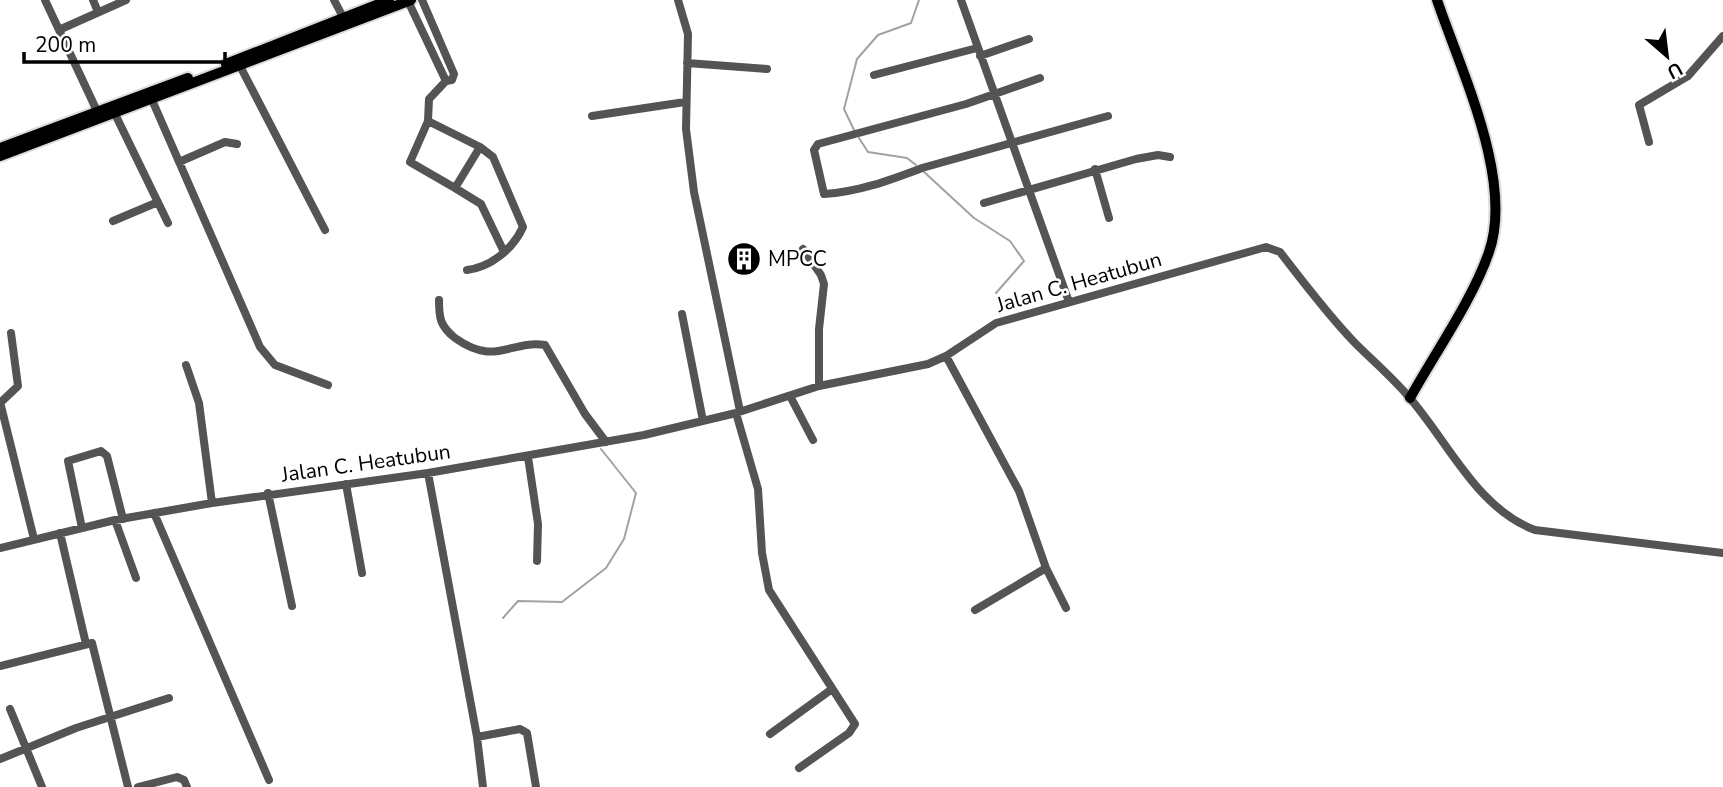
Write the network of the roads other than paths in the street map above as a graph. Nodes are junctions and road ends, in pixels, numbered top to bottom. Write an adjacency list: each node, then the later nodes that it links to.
1 (46, 0): 13 (street)
2 (93, 0): 11 (street)
3 (126, 0): 11 (street)
4 (334, 0): 12 (street)
5 (389, 0): 12 (main road)
6 (422, 0): 22 (street)
7 (678, 0): 17 (street)
8 (961, 0): 16 (street)
9 (1437, 0): 60 (main road)
10 (410, 1): 18 (main road); 22 (street)
11 (98, 12): 13 (street)
12 (343, 17): 26 (main road)
13 (61, 29): 26 (street)
14 (1723, 36): 31 (street)
15 (1029, 39): 16 (street)
16 (979, 52): 20 (street); 23 (street)
17 (687, 63): 19 (street); 25 (street)
18 (240, 66): 24 (main road); 47 (street)
19 (767, 69)
20 (874, 75)
21 (1040, 78): 23 (street)
22 (446, 81): 30 (street)
23 (994, 95): 32 (street); 32 (street)
24 (152, 100): 27 (main road); 38 (street)
25 (685, 102): 28 (street); 62 (street)
26 (97, 111): 35 (main road)
27 (116, 114): 36 (main road); 42 (street)
28 (592, 116)
29 (1108, 116): 32 (street)
30 (428, 121): 34 (street); 40 (street)
31 (1649, 142)
32 (1012, 143): 41 (street)
33 (237, 144): 38 (street)
34 (480, 147): 40 (street); 49 (street)
35 (0, 148)
36 (0, 156)
37 (1170, 157): 39 (street)
38 (179, 162): 57 (street)
39 (1096, 169): 41 (street); 44 (street)
40 (455, 188): 49 (street)
41 (1027, 189): 43 (street); 52 (street)
42 (158, 202): 45 (street); 46 (street)
43 (984, 203)
44 (1109, 218)
45 (113, 221)
46 (168, 223)
47 (325, 230)
48 (803, 249): 58 (street)
49 (504, 252): 50 (street)
50 (467, 270)
51 (439, 300): 65 (street)
52 (1069, 302): 55 (street, Jalan C. Heatubun); 60 (street, Jalan C. Heatubun)
53 (682, 314): 63 (street)
54 (10, 333): 61 (street)
55 (946, 356): 58 (street, Jalan C. Heatubun); 79 (street)
56 (186, 365): 70 (street)
57 (328, 384)
58 (819, 386): 59 (street, Jalan C. Heatubun)
59 (790, 396): 62 (street, Jalan C. Heatubun); 64 (street)
60 (1410, 397): 77 (street, Jalan C. Heatubun)
61 (0, 402): 75 (street)
62 (738, 412): 63 (street, Jalan C. Heatubun); 87 (street)
63 (703, 421): 65 (street, Jalan C. Heatubun)
64 (813, 440)
65 (606, 442): 66 (street, Jalan C. Heatubun)
66 (528, 457): 67 (street, Jalan C. Heatubun); 78 (street)
67 (428, 473): 68 (street, Jalan C. Heatubun); 92 (street)
68 (346, 484): 69 (street, Jalan C. Heatubun); 80 (street)
69 (268, 493): 70 (street, Jalan C. Heatubun); 82 (street)
70 (212, 503): 71 (street, Jalan C. Heatubun)
71 (154, 513): 72 (street, Jalan C. Heatubun); 96 (street)
72 (119, 520): 73 (street, Jalan C. Heatubun); 73 (street); 81 (street)
73 (82, 528): 74 (street, Jalan C. Heatubun)
74 (60, 533): 75 (street, Jalan C. Heatubun); 85 (street)
75 (34, 539): 76 (street, Jalan C. Heatubun)
76 (0, 548)
77 (1723, 553)
78 (537, 561)
79 (1046, 568): 83 (street); 84 (street)
80 (362, 573)
81 (136, 578)
82 (292, 606)
83 (1066, 608)
84 (975, 610)
85 (86, 644): 86 (street); 90 (street)
86 (0, 666)
87 (832, 689): 91 (street); 95 (street)
88 (169, 698): 90 (street)
89 (10, 709): 93 (street)
90 (109, 716): 93 (street); 98 (street)
91 (770, 734)
92 (477, 737): 101 (street); 102 (street)
93 (25, 748): 94 (street); 97 (street)
94 (0, 759)
95 (799, 768)
96 (269, 780)
97 (42, 787)
98 (128, 787)
99 (138, 787): 100 (street)
100 (187, 787)
101 (483, 787)
102 (536, 787)

